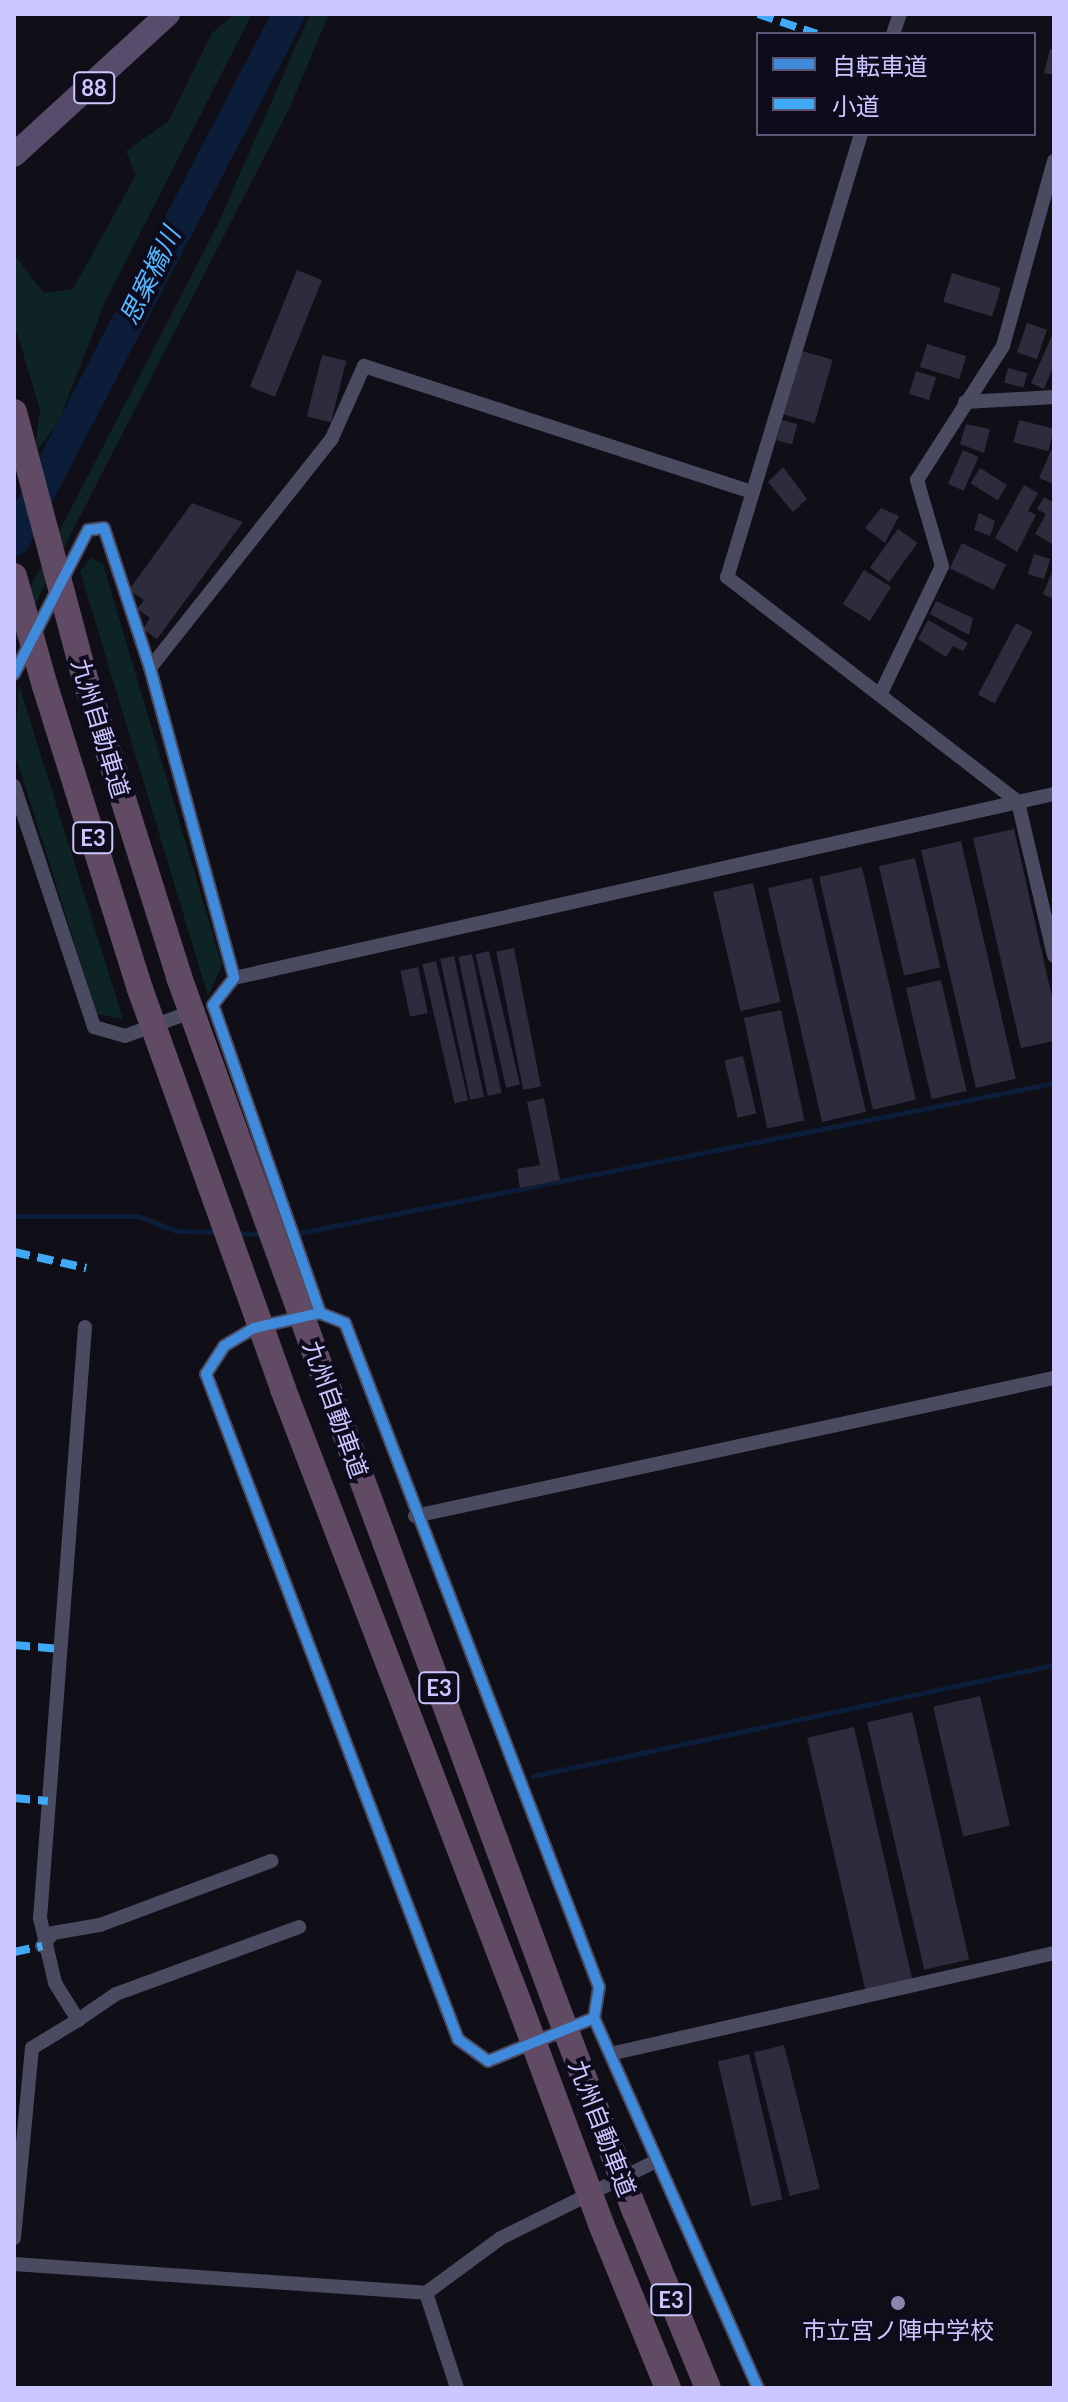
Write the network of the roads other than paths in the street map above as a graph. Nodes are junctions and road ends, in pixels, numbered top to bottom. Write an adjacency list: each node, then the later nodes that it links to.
1 (168, 14): 3 (main road, 88)
2 (860, 136): 8 (street)
3 (16, 146)
4 (1054, 161): 6 (street)
5 (1054, 397): 6 (street)
6 (965, 402): 12 (street)
7 (14, 412): 36 (highway, 九州自動車道 / E3, bridge)
8 (749, 491): 10 (street); 12 (street)
9 (14, 576): 35 (highway, 九州自動車道 / E3, bridge)
10 (150, 668): 11 (street); 17 (street)
11 (14, 674)
12 (880, 695): 15 (street)
13 (14, 786): 18 (street)
14 (1052, 792): 15 (street)
15 (1018, 802): 16 (street); 17 (street)
16 (1054, 956)
17 (234, 978): 18 (street)
18 (213, 1005): 19 (street)
19 (320, 1313): 22 (street); 27 (street)
20 (85, 1327): 25 (street)
21 (1054, 1378): 22 (street)
22 (415, 1516): 27 (street)
23 (271, 1861): 25 (street)
24 (299, 1927): 28 (street)
25 (42, 1946): 28 (street)
26 (1054, 1953): 29 (street)
27 (594, 2018): 29 (street)
28 (78, 2020): 31 (street)
29 (610, 2054): 30 (street)
30 (654, 2162): 33 (street); 37 (street)
31 (14, 2238)
32 (14, 2264): 33 (street)
33 (426, 2293): 34 (street)
34 (457, 2388)
35 (668, 2388)
36 (708, 2388)
37 (758, 2388)

